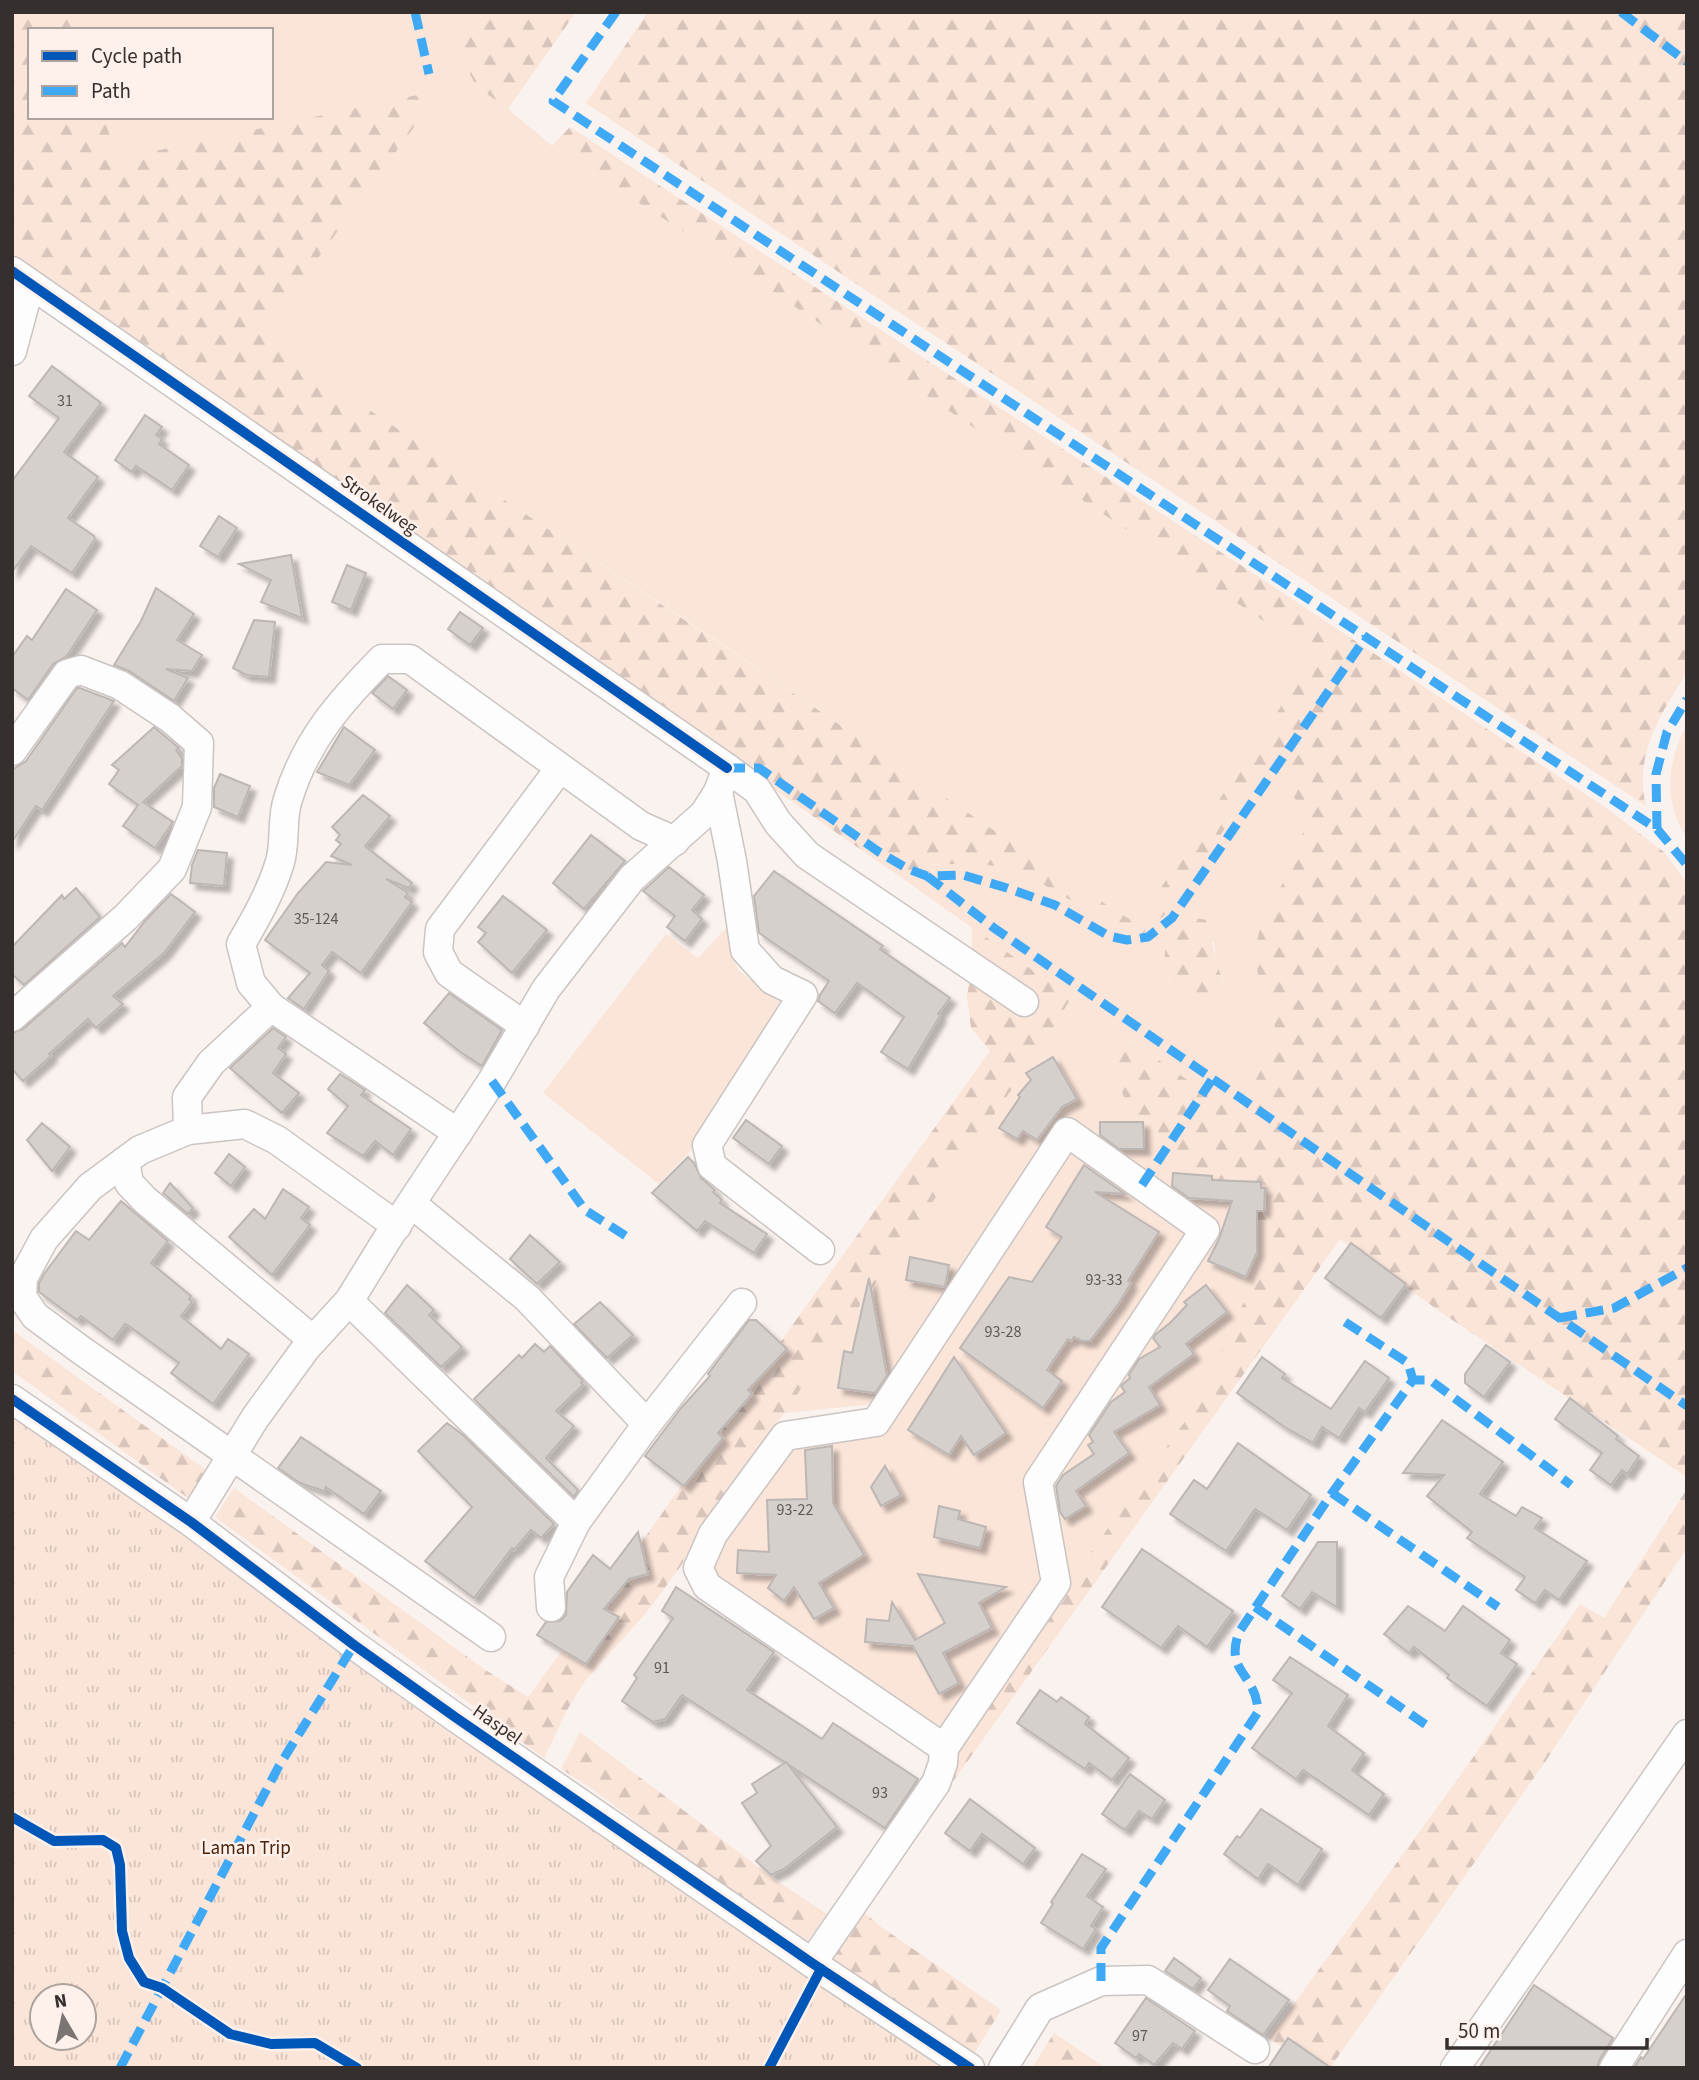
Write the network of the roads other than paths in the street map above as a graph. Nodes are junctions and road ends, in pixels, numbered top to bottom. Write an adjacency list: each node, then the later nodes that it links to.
1 (21, 277): 2 (street); 5 (street, Strokelweg)
2 (12, 351)
3 (12, 751): 9 (street)
4 (560, 768): 6 (street); 8 (street); 10 (street)
5 (723, 780): 6 (street); 7 (street, Strokelweg); 15 (street)
6 (675, 841): 10 (street)
7 (1024, 1002)
8 (271, 1007): 11 (street); 12 (street)
9 (12, 1017)
10 (525, 1026): 12 (street)
11 (188, 1130): 13 (street); 14 (street)
12 (458, 1133): 14 (street)
13 (125, 1161): 18 (street); 21 (street)
14 (404, 1215): 16 (street); 20 (street)
15 (820, 1250)
16 (349, 1301): 18 (street); 23 (street)
17 (742, 1303): 20 (street)
18 (313, 1340): 21 (street)
19 (12, 1399): 22 (street, Haspel)
20 (647, 1424): 23 (street)
21 (232, 1456): 22 (street); 25 (street)
22 (191, 1522): 29 (street, Haspel)
23 (576, 1522): 24 (street)
24 (551, 1607)
25 (491, 1636)
26 (1687, 1734): 33 (street)
27 (944, 1748): 27 (street); 29 (street)
28 (1687, 1955): 34 (street)
29 (812, 1963): 31 (street, Haspel)
30 (1255, 2049): 32 (street)
31 (970, 2068)
32 (1003, 2068)
33 (1455, 2068)
34 (1614, 2068)

